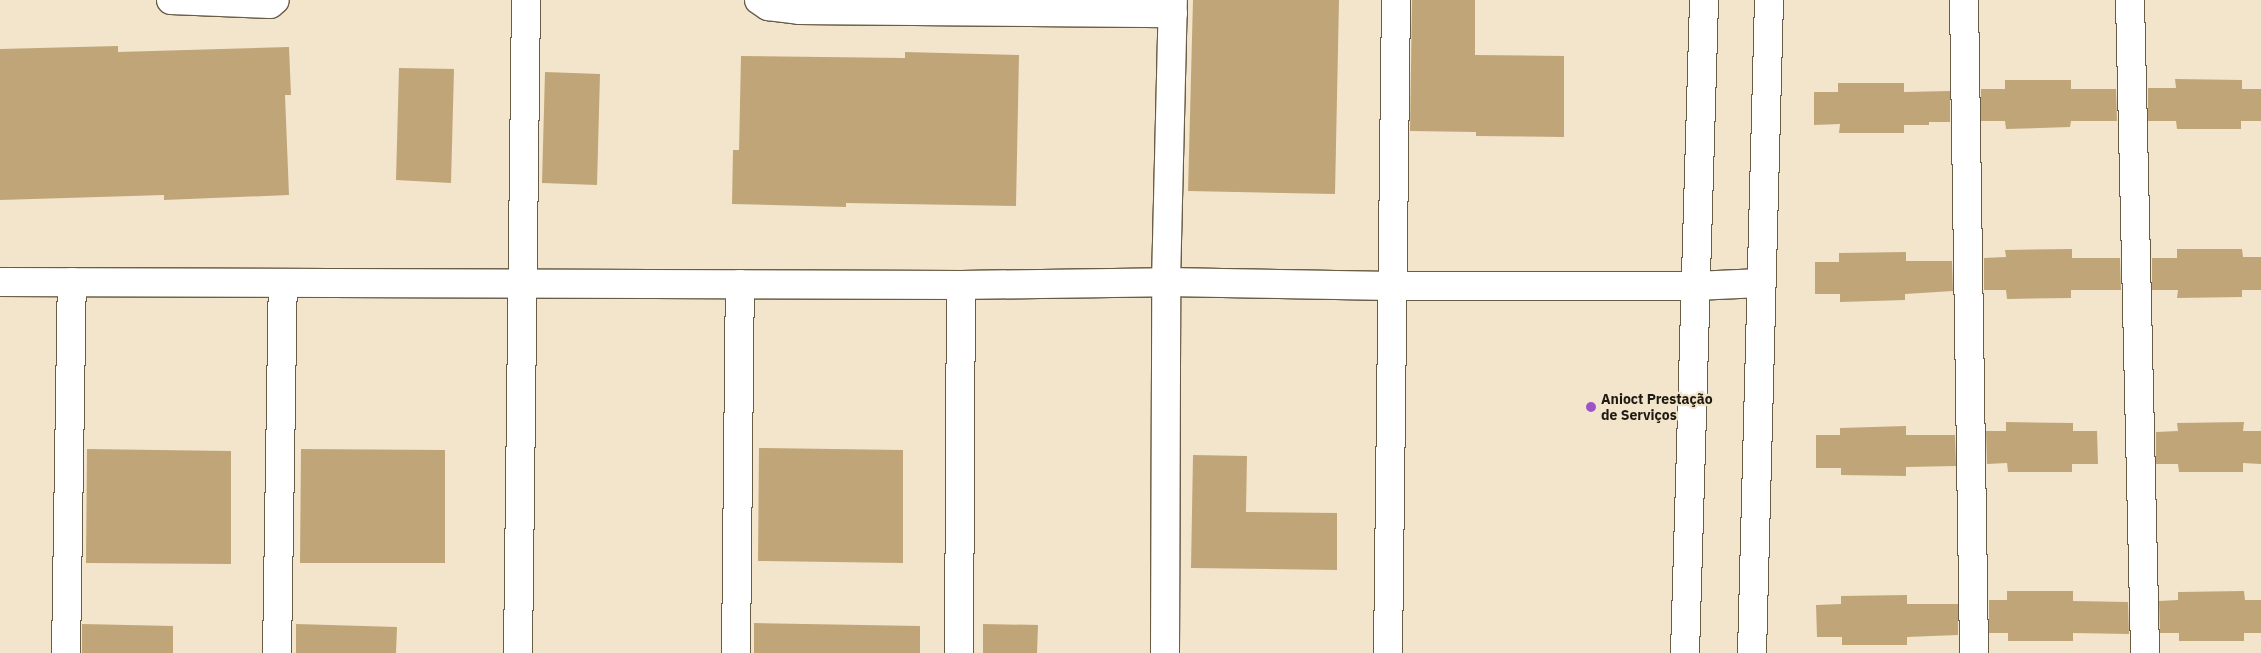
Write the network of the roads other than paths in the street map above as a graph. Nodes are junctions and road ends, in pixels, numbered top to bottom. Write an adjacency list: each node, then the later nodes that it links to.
1 (170, 0): 2 (street)
2 (275, 0)
3 (526, 0): 15 (street)
4 (759, 0): 10 (street)
5 (1396, 0): 20 (street)
6 (1704, 0): 21 (street)
7 (1769, 0): 16 (street)
8 (1964, 0): 31 (street)
9 (2130, 0): 32 (street)
10 (952, 6): 11 (street)
11 (1173, 7): 14 (street)
12 (0, 282): 13 (street)
13 (72, 282): 18 (street); 22 (street)
14 (1166, 282): 19 (street); 20 (street); 27 (street)
15 (523, 283): 17 (street); 18 (street); 24 (street)
16 (1762, 283): 21 (street); 30 (street)
17 (740, 284): 19 (street); 25 (street)
18 (283, 285): 23 (street)
19 (961, 285): 26 (street)
20 (1392, 286): 21 (street); 28 (street)
21 (1695, 286): 29 (street)
22 (66, 653)
23 (277, 653)
24 (518, 653)
25 (736, 653)
26 (959, 653)
27 (1165, 653)
28 (1388, 653)
29 (1685, 653)
30 (1752, 653)
31 (1974, 653)
32 (2145, 653)

